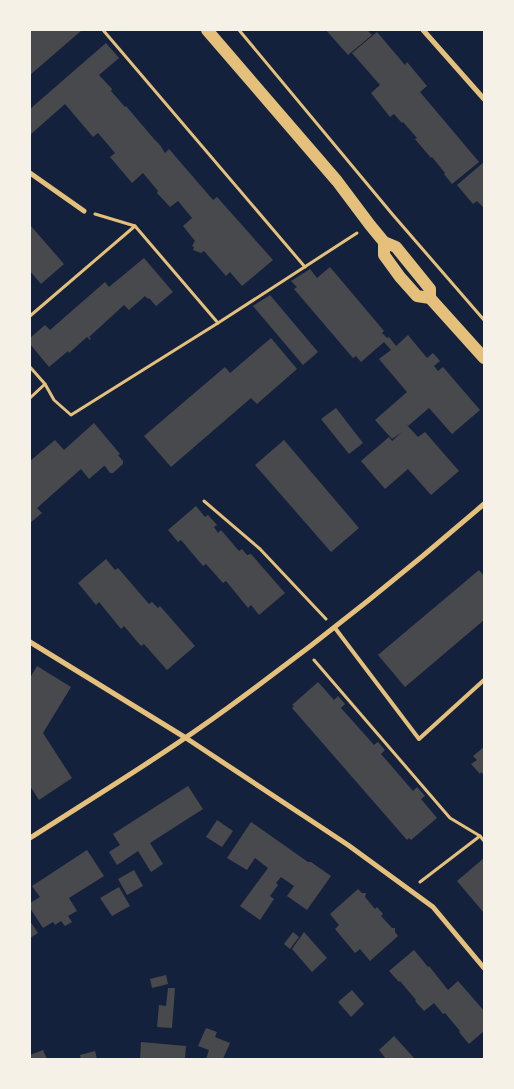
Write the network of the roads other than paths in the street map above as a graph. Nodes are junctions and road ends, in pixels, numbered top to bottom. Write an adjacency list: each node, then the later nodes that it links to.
1 (207, 30): 6 (main road)
2 (423, 30): 3 (street)
3 (484, 100)
4 (30, 173): 5 (street)
5 (84, 211)
6 (484, 358)
7 (484, 504): 8 (street)
8 (334, 628): 10 (lane); 11 (street)
9 (30, 642): 11 (street)
10 (484, 680)
11 (186, 738): 12 (street); 13 (street)
12 (30, 838)
13 (484, 968)

